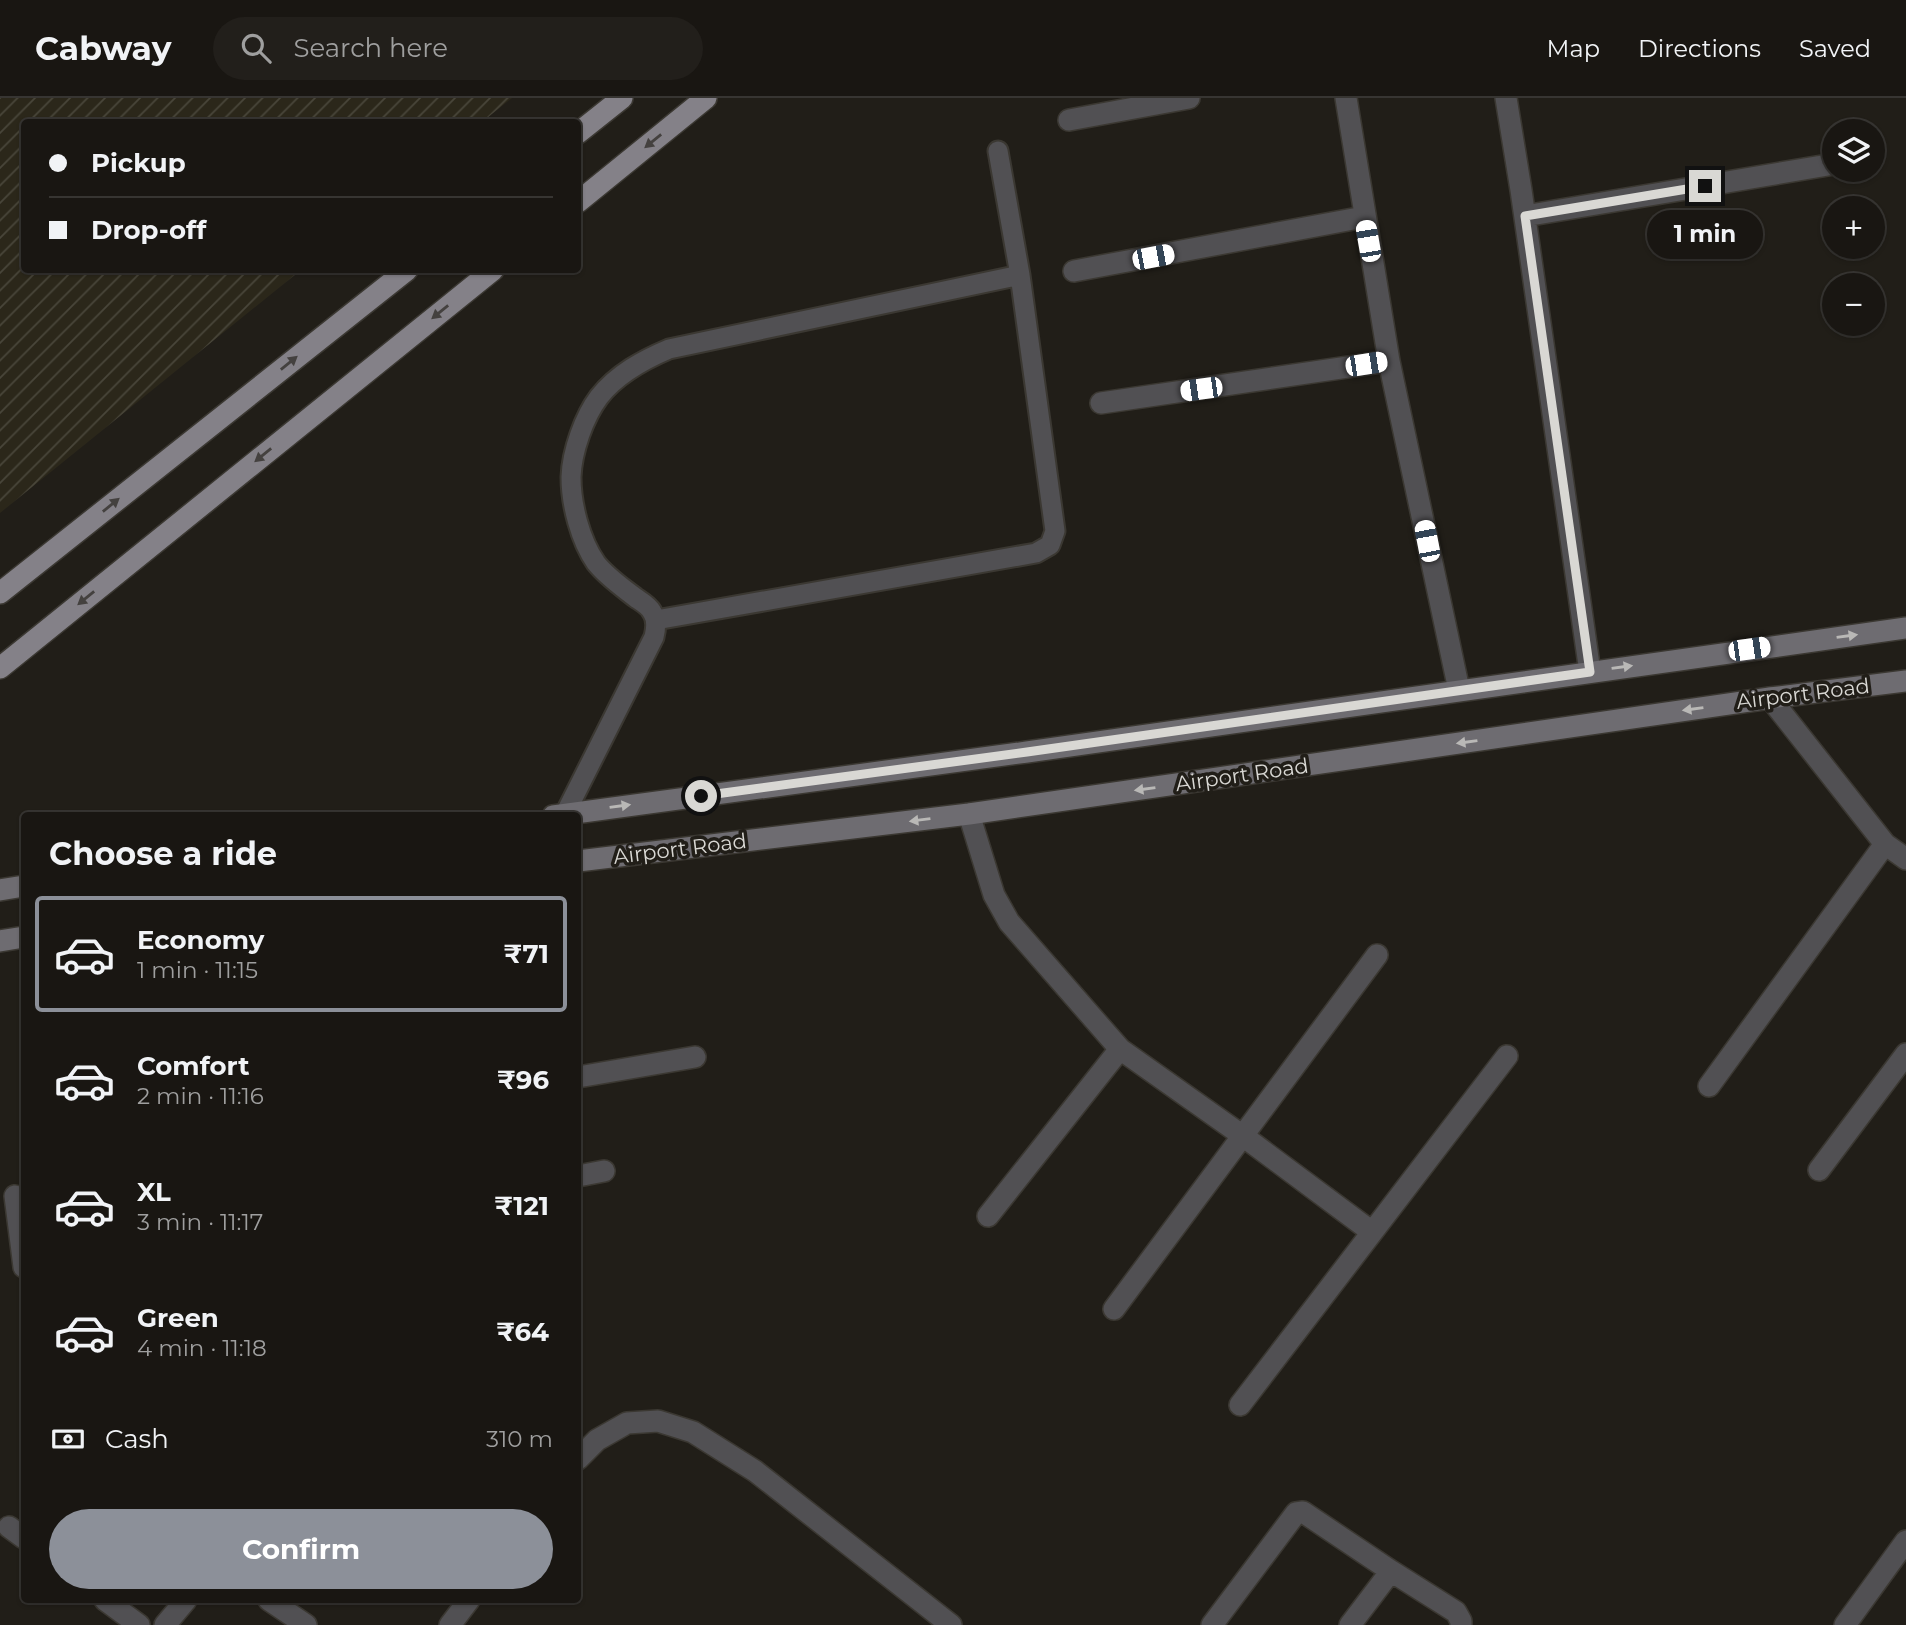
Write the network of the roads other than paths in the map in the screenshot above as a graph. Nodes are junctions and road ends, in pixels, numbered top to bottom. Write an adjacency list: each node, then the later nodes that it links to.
1 (622, 98): 7 (main road)
2 (706, 98): 10 (main road, one-way to 10)
3 (1189, 98): 6 (street)
4 (1346, 98): 12 (street)
5 (1506, 98): 11 (street)
6 (1069, 120)
7 (581, 131)
8 (998, 150): 16 (lane)
9 (1822, 166): 11 (street)
10 (581, 200)
11 (1525, 216): 23 (street)
12 (1364, 217): 13 (street); 17 (street)
13 (1074, 271)
14 (403, 273): 19 (main road, one-way to 14)
15 (490, 273): 22 (main road, one-way to 22)
16 (1020, 275): 20 (lane); 20 (lane)
17 (1389, 360): 18 (street); 25 (street)
18 (1101, 403)
19 (0, 593)
20 (656, 620): 27 (lane)
21 (1906, 628): 23 (main road, one-way to 21)
22 (0, 668)
23 (1590, 672): 25 (main road)
24 (1906, 681): 26 (main road, Airport Road)
25 (1459, 690): 28 (main road, one-way to 25)
26 (1770, 698): 29 (main road, Airport Road, one-way to 29); 30 (street)
27 (561, 812)
28 (581, 812)
29 (969, 814): 32 (main road, Airport Road, one-way to 32); 38 (street)
30 (1885, 844): 31 (street); 43 (street)
31 (1906, 859)
32 (581, 861)
33 (21, 886): 34 (main road)
34 (0, 890)
35 (21, 938): 36 (main road)
36 (0, 941)
37 (1377, 955): 44 (street)
38 (1120, 1049): 44 (street); 49 (street)
39 (1906, 1054): 45 (street)
40 (1507, 1056): 50 (street)
41 (695, 1057): 42 (street)
42 (581, 1076)
43 (1709, 1086)
44 (1243, 1136): 50 (street); 52 (street)
45 (1819, 1170)
46 (604, 1171): 47 (street)
47 (581, 1175)
48 (13, 1196): 51 (street)
49 (988, 1216)
50 (1372, 1232): 53 (street)
51 (21, 1248)
52 (1114, 1309)
53 (1240, 1405)
54 (581, 1456): 65 (street)
55 (1906, 1541): 69 (street)
56 (1391, 1571): 66 (street); 67 (street); 68 (street)
57 (109, 1603): 61 (street)
58 (183, 1603): 62 (street)
59 (273, 1603): 63 (street)
60 (467, 1603): 64 (street)
61 (139, 1625)
62 (165, 1625)
63 (306, 1625)
64 (450, 1625)
65 (951, 1625)
66 (1212, 1625)
67 (1350, 1625)
68 (1461, 1625)
69 (1845, 1625)

